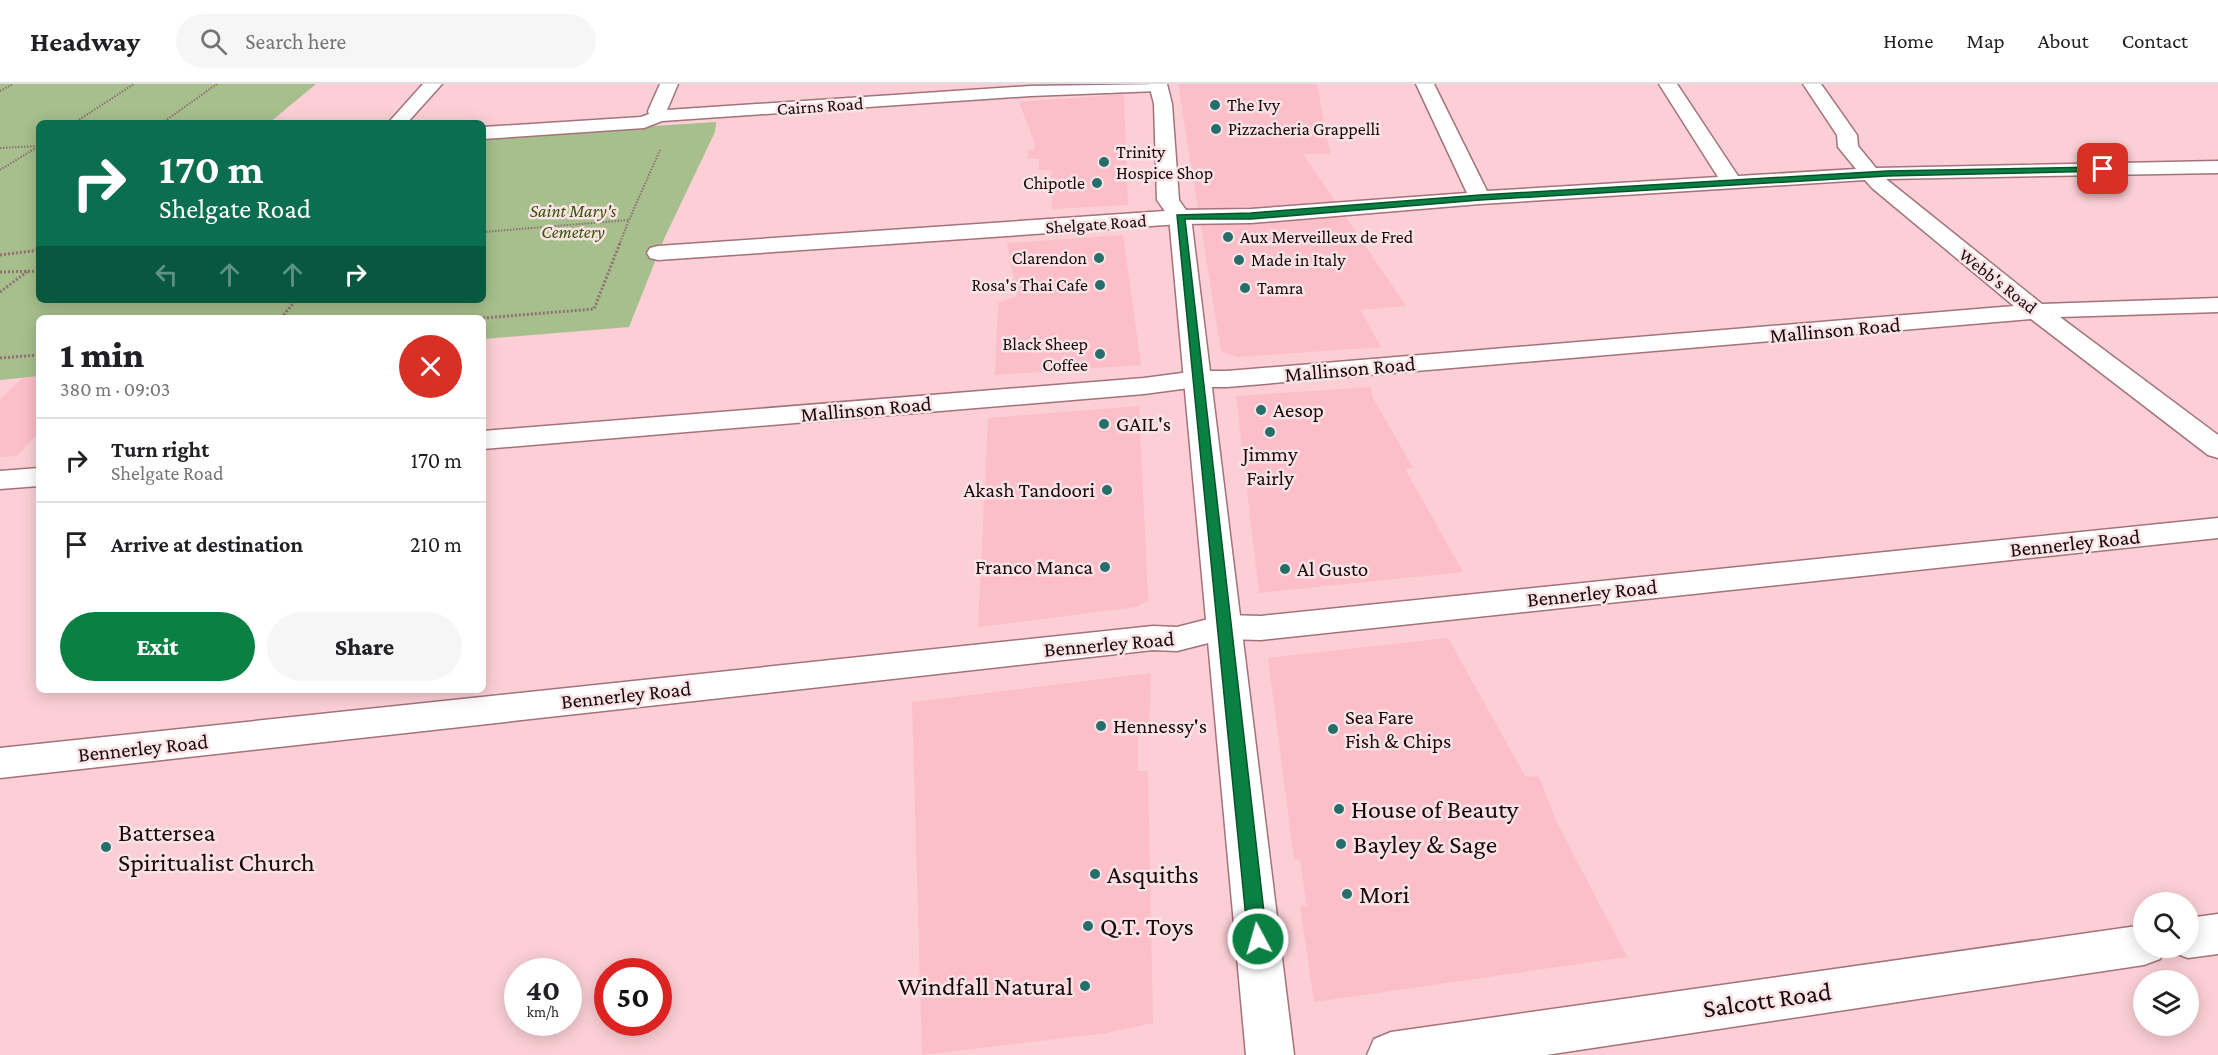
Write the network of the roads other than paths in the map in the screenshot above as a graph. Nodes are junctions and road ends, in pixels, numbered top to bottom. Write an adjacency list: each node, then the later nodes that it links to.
1 (433, 84): 9 (street)
2 (669, 84): 8 (street)
3 (1425, 84): 14 (street)
4 (1668, 84): 13 (street)
5 (1812, 84): 12 (street, Webb's Road)
6 (1158, 85): 7 (street, Cairns Road); 15 (street)
7 (1029, 87): 8 (street, Cairns Road)
8 (659, 116): 10 (street, Cairns Road)
9 (400, 120)
10 (486, 133)
11 (2218, 167): 12 (street, Shelgate Road)
12 (1870, 174): 13 (street, Shelgate Road); 18 (street, Webb's Road)
13 (1732, 183): 14 (street, Shelgate Road)
14 (1480, 198): 15 (street, Shelgate Road)
15 (1180, 217): 16 (street, Shelgate Road); 19 (street)
16 (658, 253)
17 (2218, 305): 18 (street, Mallinson Road)
18 (2037, 312): 19 (street, Mallinson Road); 21 (street, Webb's Road)
19 (1197, 379): 20 (street, Mallinson Road); 25 (street)
20 (486, 440)
21 (2218, 449)
22 (36, 477): 23 (street)
23 (0, 480)
24 (2218, 528): 25 (street, Bennerley Road)
25 (1224, 627): 26 (street, Bennerley Road); 30 (street)
26 (0, 763)
27 (2218, 934): 28 (street)
28 (2199, 937)
29 (2133, 947): 31 (street, Salcott Road)
30 (1270, 1055)
31 (1391, 1055)

